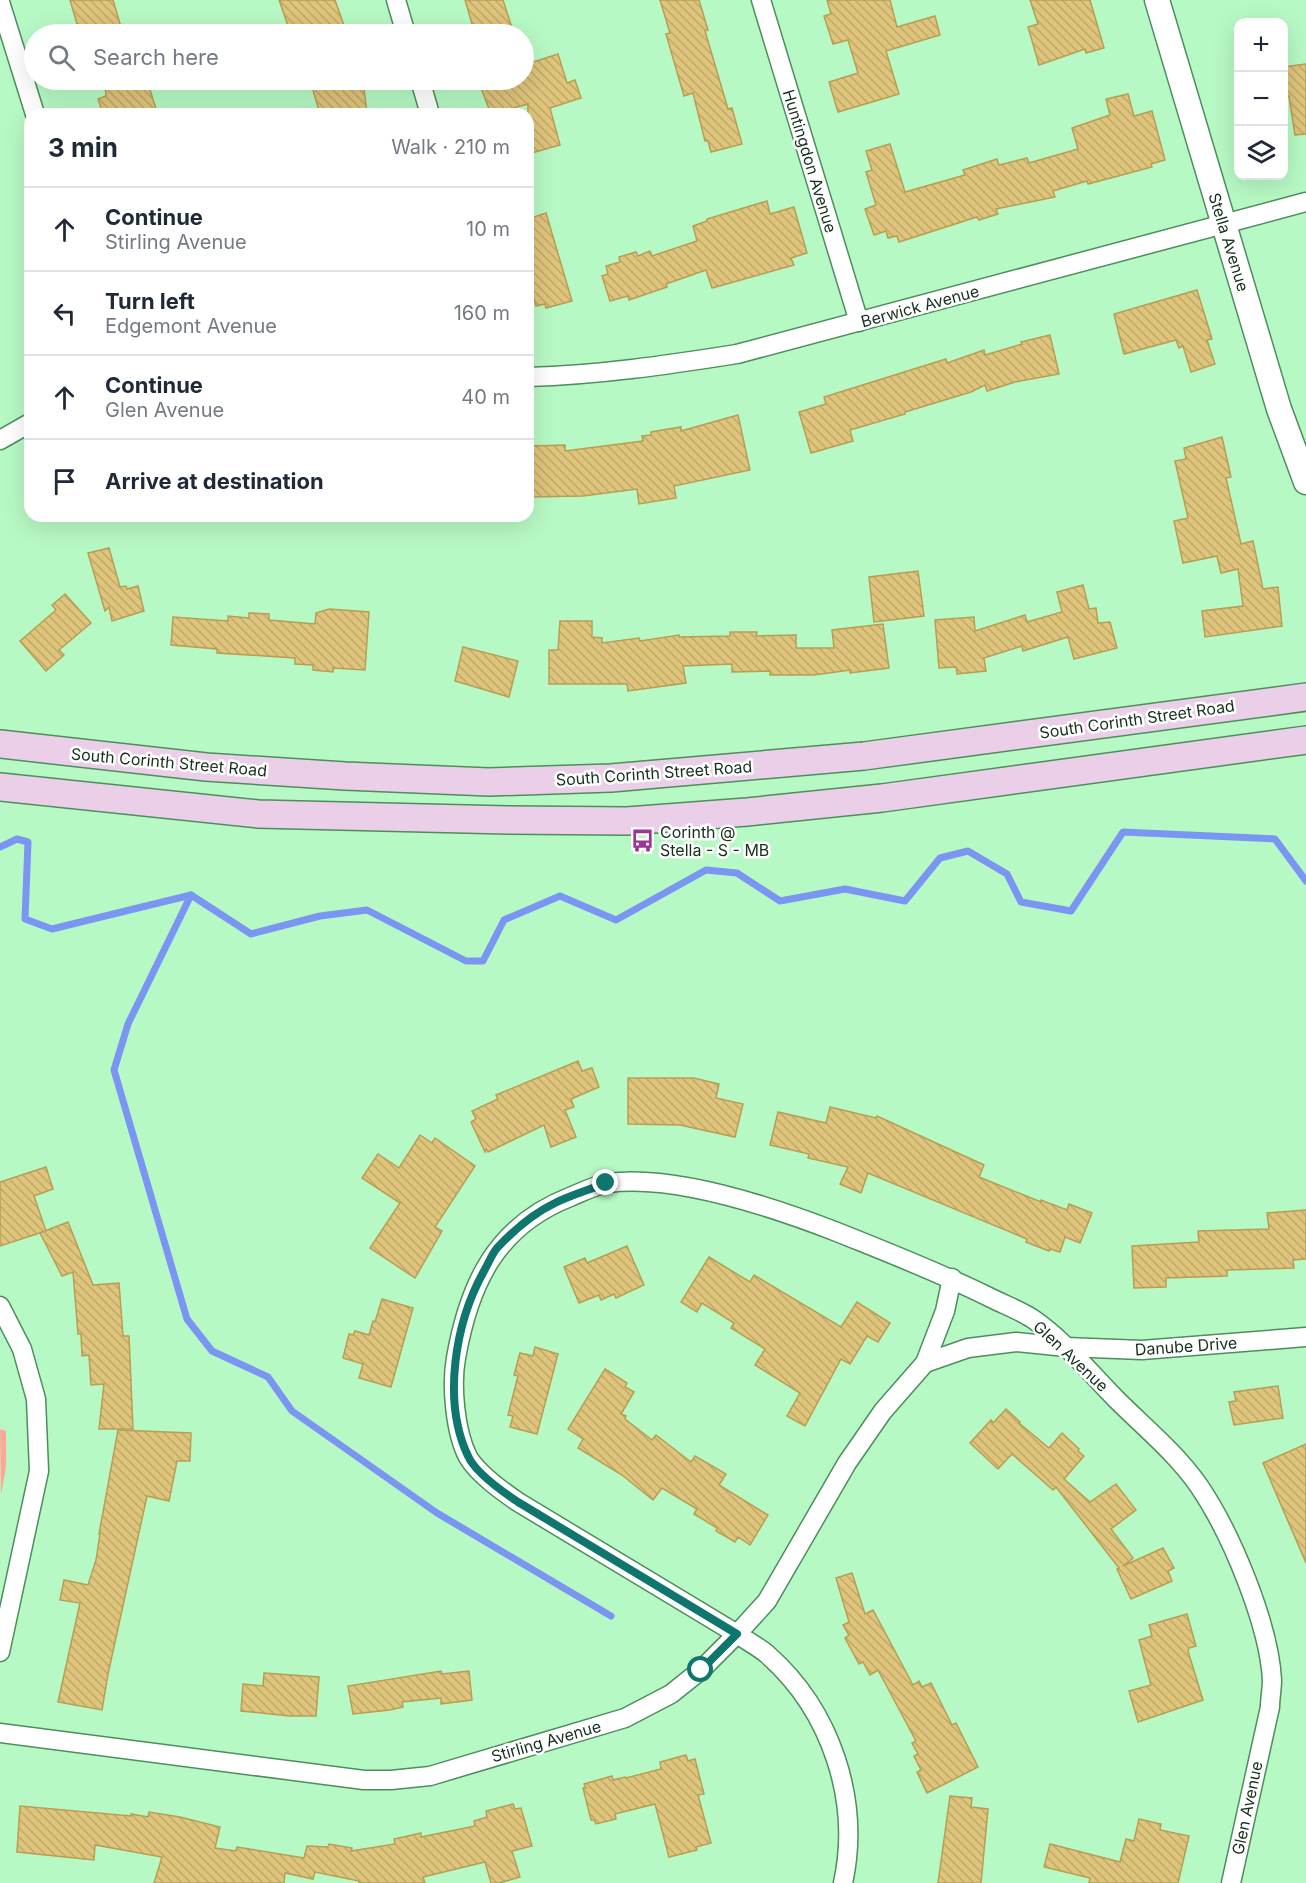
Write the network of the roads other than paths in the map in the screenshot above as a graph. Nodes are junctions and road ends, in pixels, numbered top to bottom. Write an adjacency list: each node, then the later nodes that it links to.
1 (396, 0): 5 (street)
2 (761, 0): 13 (street, Huntingdon Avenue)
3 (1157, 0): 12 (street, Stella Avenue)
4 (0, 2): 6 (street)
5 (403, 24)
6 (24, 79)
7 (28, 90): 9 (street)
8 (423, 90): 10 (street)
9 (33, 108)
10 (428, 108)
11 (1306, 202): 12 (street, Berwick Avenue)
12 (1224, 225): 13 (street, Berwick Avenue); 17 (street, Stella Avenue)
13 (859, 322): 14 (street, Berwick Avenue)
14 (534, 377)
15 (24, 426): 16 (street)
16 (0, 440)
17 (1306, 482)
18 (1306, 697): 20 (main road, South Corinth Street Road)
19 (1306, 740): 21 (main road)
20 (0, 744)
21 (0, 787)
22 (952, 1278): 25 (street, Glen Avenue); 26 (street, Stirling Avenue); 27 (street, Glen Avenue)
23 (0, 1306): 28 (street)
24 (1306, 1337): 25 (street, Danube Drive)
25 (1066, 1347): 26 (street, Stirling Avenue); 31 (street, Glen Avenue)
26 (925, 1363): 27 (street, Stirling Avenue)
27 (737, 1634): 29 (street, Stirling Avenue); 30 (street, Glen Avenue)
28 (0, 1652)
29 (0, 1733)
30 (843, 1883)
31 (1231, 1883)

